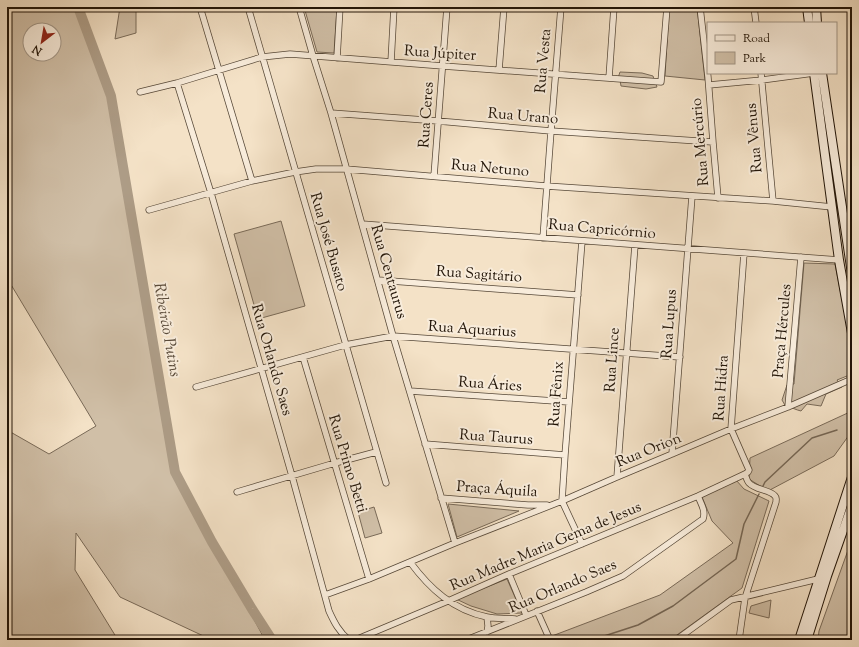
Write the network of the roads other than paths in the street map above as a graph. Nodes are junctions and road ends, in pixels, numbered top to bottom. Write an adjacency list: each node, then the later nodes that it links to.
1 (200, 7): 23 (street)
2 (248, 7): 19 (street, Rua José Busato)
3 (300, 7): 18 (street, Rua Centaurus)
4 (340, 7): 20 (street)
5 (394, 7): 21 (street)
6 (447, 7): 22 (street, Rua Ceres)
7 (504, 7): 24 (street)
8 (561, 7): 25 (street, Rua Vesta)
9 (614, 7): 30 (street)
10 (667, 7): 30 (street, Rua Júpiter)
11 (700, 7): 33 (street, Rua Mercúrio)
12 (754, 7): 15 (street)
13 (808, 7): 16 (main road)
14 (816, 7): 17 (main road)
15 (756, 22)
16 (809, 22)
17 (817, 22)
18 (313, 56): 19 (street, Rua Júpiter); 20 (street, Rua Júpiter); 35 (street, Rua Centaurus)
19 (262, 57): 23 (street, Rua Júpiter); 40 (street, Rua José Busato)
20 (337, 58): 21 (street, Rua Júpiter)
21 (391, 62): 22 (street, Rua Júpiter)
22 (442, 66): 24 (street, Rua Júpiter); 36 (street, Rua Ceres)
23 (219, 70): 32 (street, Rua Júpiter); 42 (street)
24 (499, 70): 25 (street, Rua Júpiter)
25 (555, 74): 30 (street, Rua Júpiter); 37 (street, Rua Vesta)
26 (761, 74): 31 (street, Rua Vênus)
27 (807, 74): 31 (street)
28 (814, 74): 48 (main road)
29 (822, 74): 58 (main road)
30 (609, 78)
31 (762, 80): 33 (street); 47 (street, Rua Vênus)
32 (177, 83): 34 (street, Rua Júpiter); 44 (street, Rua Orlando Saes)
33 (708, 84): 38 (street, Rua Mercúrio)
34 (140, 92)
35 (331, 113): 36 (street, Rua Urano); 39 (street, Rua Centaurus)
36 (438, 121): 37 (street, Rua Urano); 41 (street, Rua Ceres)
37 (550, 131): 38 (street, Rua Urano); 43 (street, Rua Vesta)
38 (713, 142): 46 (street, Rua Mercúrio)
39 (346, 169): 40 (street, Rua Netuno); 41 (street, Rua Netuno); 50 (street, Rua Centaurus)
40 (295, 172): 42 (street, Rua Netuno); 63 (street, Rua José Busato)
41 (434, 176): 43 (street, Rua Netuno)
42 (252, 181): 44 (street, Rua Netuno)
43 (546, 186): 45 (street, Rua Netuno); 51 (street, Rua Vesta)
44 (211, 193): 49 (street, Rua Netuno); 68 (street, Rua Orlando Saes)
45 (692, 196): 46 (street, Rua Netuno); 54 (street, Rua Lupus)
46 (718, 198): 47 (street, Rua Netuno)
47 (773, 201): 48 (street, Rua Netuno)
48 (832, 207): 57 (main road)
49 (150, 210)
50 (362, 224): 51 (street, Rua Capricórnio); 59 (street, Rua Centaurus)
51 (543, 238): 52 (street, Rua Capricórnio)
52 (582, 241): 53 (street, Rua Capricórnio); 60 (street, Rua Fênix)
53 (635, 245): 54 (street, Rua Capricórnio); 65 (street, Rua Lince)
54 (688, 249): 55 (street, Rua Capricórnio); 67 (street, Rua Lupus)
55 (744, 253): 56 (street, Rua Capricórnio); 74 (street, Rua Hidra)
56 (801, 257): 57 (street, Rua Capricórnio); 73 (street, Praça Hércules)
57 (839, 260): 61 (main road)
58 (852, 274)
59 (378, 280): 60 (street, Rua Sagitário); 62 (street, Rua Centaurus)
60 (578, 294): 64 (street, Rua Fênix)
61 (852, 333)
62 (393, 336): 63 (street, Rua Aquarius); 64 (street, Rua Aquarius); 71 (street, Rua Centaurus)
63 (345, 345): 66 (street, Rua Aquarius); 76 (street, Rua José Busato)
64 (573, 348): 65 (street, Rua Aquarius); 72 (street, Rua Fênix)
65 (626, 353): 67 (street, Rua Aquarius); 82 (street, Rua Lince)
66 (303, 357): 68 (street, Rua Aquarius); 79 (street, Rua Primo Betti)
67 (680, 357): 77 (street, Rua Lupus)
68 (261, 368): 70 (street, Rua Aquarius); 81 (street, Rua Orlando Saes)
69 (852, 379): 73 (street, Rua Orion)
70 (196, 387)
71 (410, 391): 72 (street, Rua Áries); 75 (street, Rua Centaurus)
72 (569, 402): 78 (street, Rua Fênix)
73 (788, 407): 74 (street, Rua Orion)
74 (731, 429): 77 (street, Rua Orion); 80 (street, Rua Hidra)
75 (425, 444): 78 (street, Rua Taurus); 87 (street, Rua Centaurus)
76 (376, 452): 79 (street); 84 (street, Rua José Busato)
77 (672, 454): 82 (street, Rua Orion)
78 (565, 455): 88 (street, Rua Fênix)
79 (335, 463): 81 (street); 97 (street, Rua Primo Betti)
80 (745, 474): 86 (street, Rua Madre Maria Gema de Jesus); 100 (street)
81 (292, 476): 85 (street); 99 (street, Rua Orlando Saes)
82 (617, 477): 88 (street, Rua Orion)
83 (852, 477): 98 (main road)
84 (386, 483)
85 (237, 492)
86 (698, 496): 94 (street, Rua Madre Maria Gema de Jesus); 102 (street, Rua Orlando Saes)
87 (441, 498): 89 (street, Praça Áquila); 93 (street, Rua Centaurus)
88 (562, 501): 90 (street, Rua Orion); 94 (street, Rua Fênix)
89 (528, 505): 90 (street, Praça Áquila); 92 (street)
90 (550, 505): 92 (street, Rua Orion)
91 (852, 505): 114 (main road)
92 (528, 515): 93 (street, Rua Orion)
93 (455, 543): 95 (street, Rua Orion)
94 (582, 544): 96 (street, Rua Madre Maria Gema de Jesus)
95 (410, 562): 97 (street, Rua Orion); 101 (street)
96 (509, 574): 101 (street, Rua Madre Maria Gema de Jesus); 103 (street)
97 (369, 579): 99 (street, Rua Orion)
98 (818, 579): 100 (street); 113 (main road)
99 (325, 595): 107 (street, Rua Orlando Saes)
100 (745, 598): 111 (street); 112 (street)
101 (448, 601): 104 (street); 108 (street, Rua Madre Maria Gema de Jesus)
102 (537, 611): 103 (street, Rua Orlando Saes); 110 (street)
103 (526, 615): 105 (street, Rua Orlando Saes)
104 (487, 617): 105 (street); 106 (street)
105 (517, 619): 106 (street, Rua Orlando Saes)
106 (487, 632): 109 (street, Rua Orlando Saes)
107 (349, 640)
108 (355, 640)
109 (466, 640)
110 (550, 640)
111 (676, 640)
112 (739, 640)
113 (798, 640)
114 (807, 640)

